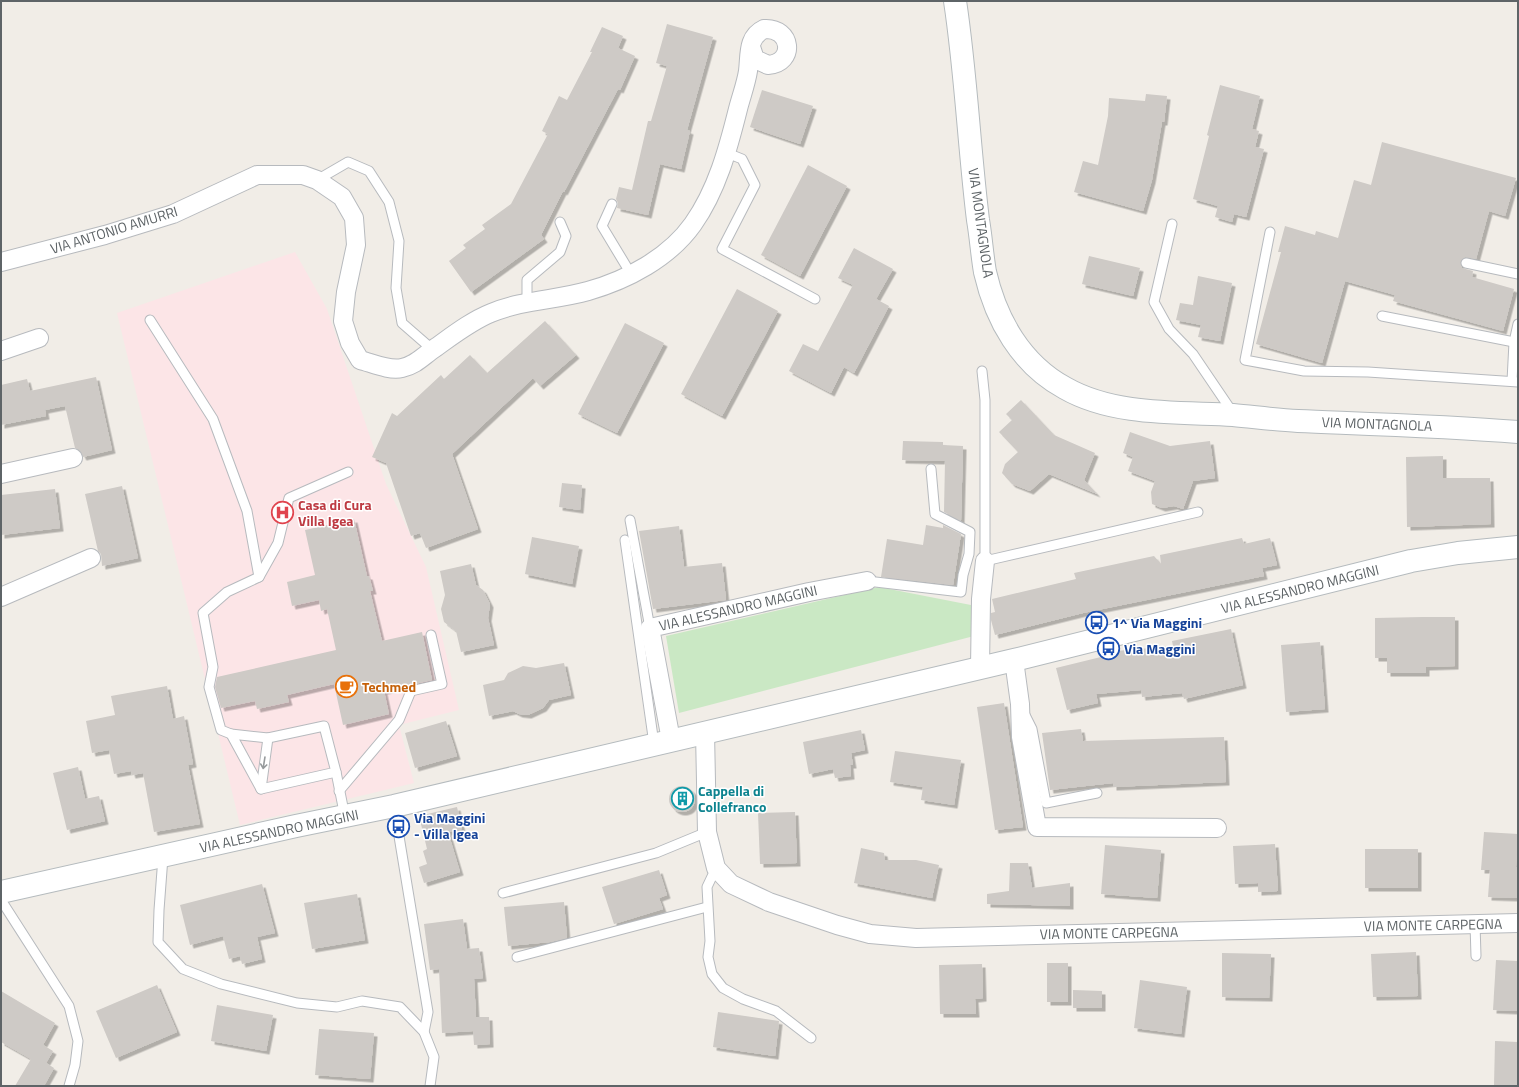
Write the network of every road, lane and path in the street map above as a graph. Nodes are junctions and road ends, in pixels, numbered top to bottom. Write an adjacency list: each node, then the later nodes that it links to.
1 (954, 1): 26 (main road, VIA MONTAGNOLA)
2 (750, 47): 3 (street); 3 (street); 4 (street)
3 (774, 65): 4 (street)
4 (747, 73): 5 (street)
5 (727, 153): 13 (street); 15 (lane)
6 (317, 180): 11 (street, VIA ANTONIO AMURRI); 22 (lane); 22 (street, VIA ANTONIO AMURRI)
7 (612, 204): 13 (lane)
8 (560, 222): 16 (lane)
9 (1172, 224): 26 (lane)
10 (1270, 232): 25 (lane)
11 (1, 262)
12 (1466, 263): 14 (lane)
13 (631, 274): 16 (street)
14 (1518, 274)
15 (815, 299)
16 (527, 302): 22 (street)
17 (1382, 316): 21 (lane)
18 (150, 320): 38 (lane)
19 (1518, 324): 21 (lane)
20 (39, 338): 23 (street)
21 (1514, 342): 25 (lane)
22 (433, 350)
23 (1, 351)
24 (982, 371): 37 (lane)
25 (1515, 381)
26 (1235, 416): 27 (main road, VIA MONTAGNOLA)
27 (1518, 432)
28 (73, 458): 31 (street)
29 (931, 469): 39 (lane)
30 (348, 472): 38 (lane)
31 (1, 474)
32 (1198, 512): 37 (lane)
33 (630, 520): 41 (lane)
34 (625, 540): 49 (lane, VIA ALESSANDRO MAGGINI)
35 (1518, 547): 43 (main road, VIA ALESSANDRO MAGGINI)
36 (91, 558): 40 (street)
37 (985, 562): 44 (street)
38 (259, 577): 47 (lane)
39 (867, 581): 41 (street, VIA ALESSANDRO MAGGINI)
40 (1, 597)
41 (650, 628): 49 (street, VIA ALESSANDRO MAGGINI)
42 (431, 635): 52 (lane)
43 (1014, 660): 44 (main road, VIA ALESSANDRO MAGGINI); 45 (street)
44 (980, 668): 46 (main road, VIA ALESSANDRO MAGGINI)
45 (1020, 704): 53 (lane); 56 (street)
46 (705, 732): 49 (main road, VIA ALESSANDRO MAGGINI); 57 (street, VIA MONTE CARPEGNA)
47 (232, 734): 48 (lane); 51 (lane)
48 (268, 738): 50 (lane); 51 (lane, one-way to 51)
49 (663, 742): 54 (main road, VIA ALESSANDRO MAGGINI)
50 (336, 772): 51 (lane); 52 (lane)
51 (260, 789)
52 (339, 791): 55 (lane)
53 (1097, 792)
54 (394, 806): 55 (main road, VIA ALESSANDRO MAGGINI); 68 (lane)
55 (345, 817): 58 (main road, VIA ALESSANDRO MAGGINI)
56 (1217, 828)
57 (706, 832): 59 (street, VIA MONTE CARPEGNA); 61 (lane)
58 (163, 857): 60 (main road, VIA ALESSANDRO MAGGINI); 68 (lane)
59 (716, 868): 63 (lane); 65 (street, VIA MONTE CARPEGNA)
60 (1, 892)
61 (504, 893)
62 (1, 900): 70 (lane)
63 (707, 907): 67 (lane); 69 (lane)
64 (1518, 923): 65 (street, VIA MONTE CARPEGNA)
65 (1475, 924): 66 (lane)
66 (1476, 956)
67 (517, 957)
68 (424, 1032): 71 (lane)
69 (811, 1038)
70 (70, 1086)
71 (430, 1086)

